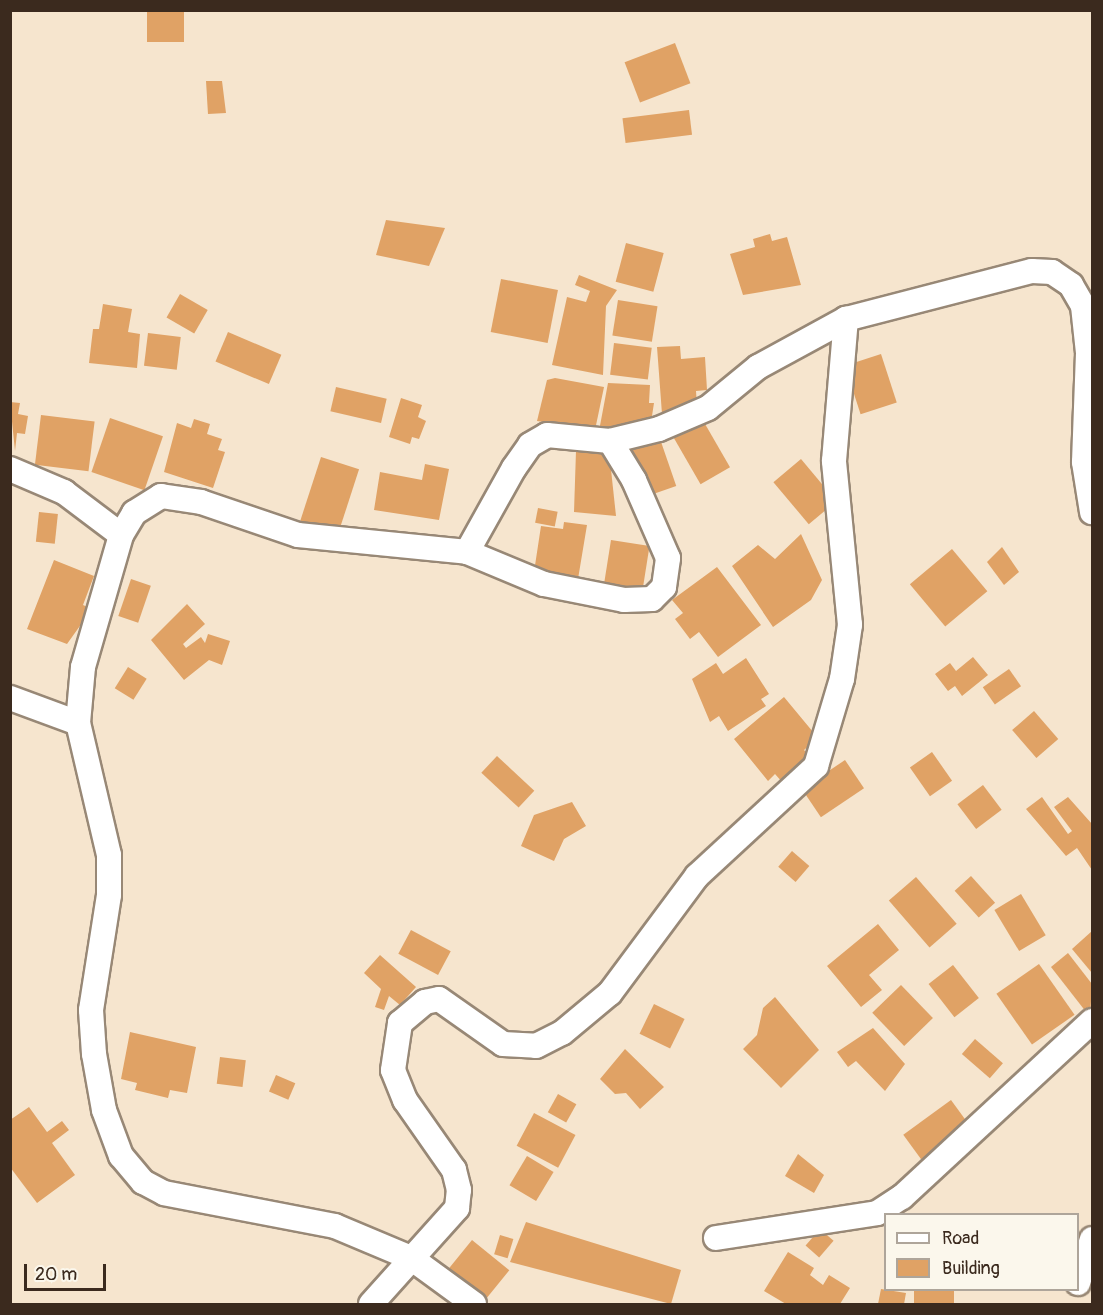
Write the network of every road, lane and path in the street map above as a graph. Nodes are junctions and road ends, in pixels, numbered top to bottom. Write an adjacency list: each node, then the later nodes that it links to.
1 (846, 319): 2 (street); 4 (street); 12 (street)
2 (610, 441): 6 (street); 6 (street)
3 (10, 469): 5 (street)
4 (1092, 512)
5 (121, 535): 6 (street); 8 (street)
6 (467, 552)
7 (10, 698): 8 (street)
8 (78, 723): 12 (street)
9 (1092, 1021): 10 (street)
10 (716, 1238)
11 (1092, 1239): 13 (street)
12 (411, 1258): 14 (street); 15 (street)
13 (1079, 1277)
14 (371, 1305)
15 (474, 1305)

